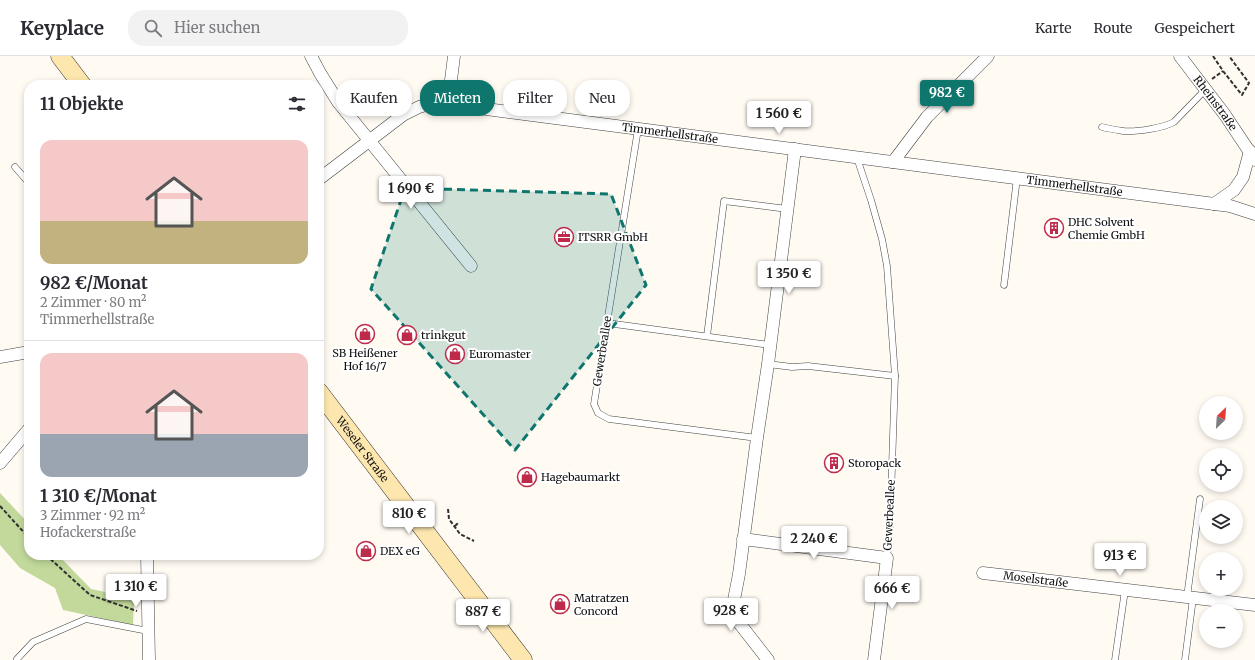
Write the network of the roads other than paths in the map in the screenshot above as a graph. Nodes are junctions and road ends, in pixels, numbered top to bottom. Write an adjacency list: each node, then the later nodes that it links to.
1 (60, 56): 6 (main road)
2 (312, 56): 7 (street)
3 (454, 56): 9 (street)
4 (988, 56): 19 (street)
5 (1180, 56): 10 (street, Rheinstraße)
6 (78, 80)
7 (324, 80)
8 (324, 80): 15 (street)
9 (451, 80)
10 (1204, 87): 13 (lane); 17 (street, Rheinstraße)
11 (420, 107): 15 (street, Timmerhellstraße)
12 (495, 110): 14 (street, Timmerhellstraße)
13 (1102, 127)
14 (638, 129): 16 (street, Timmerhellstraße); 29 (lane, Gewerbeallee)
15 (370, 140): 21 (street, Timmerhellstraße); 27 (street)
16 (795, 149): 18 (street, Timmerhellstraße); 25 (street)
17 (1253, 156): 24 (street, Rheinstraße)
18 (856, 158): 19 (street, Timmerhellstraße); 35 (lane, Gewerbeallee)
19 (893, 162): 23 (street, Timmerhellstraße)
20 (15, 167): 22 (lane)
21 (324, 175)
22 (24, 177)
23 (1017, 178): 24 (street, Timmerhellstraße); 28 (lane)
24 (1214, 204): 26 (street, Timmerhellstraße)
25 (787, 210): 30 (lane); 31 (street)
26 (1255, 214)
27 (470, 266)
28 (1004, 285)
29 (607, 323): 30 (lane); 38 (lane, Gewerbeallee)
30 (707, 336): 31 (lane)
31 (770, 345): 34 (street)
32 (24, 353): 33 (street)
33 (0, 357)
34 (768, 364): 35 (lane); 38 (street)
35 (895, 376): 42 (lane, Gewerbeallee)
36 (324, 399): 51 (main road, Weseler Straße)
37 (24, 435): 39 (street)
38 (757, 438): 41 (street)
39 (0, 463)
40 (1200, 499): 46 (lane)
41 (743, 538): 42 (street, Gewerbeallee); 52 (street)
42 (887, 558): 53 (street, Gewerbeallee)
43 (147, 560): 48 (street)
44 (983, 573): 45 (street, Moselstraße)
45 (1125, 590): 46 (street, Moselstraße); 54 (lane)
46 (1190, 598): 47 (street, Moselstraße); 55 (lane)
47 (1255, 606)
48 (148, 630): 49 (lane); 50 (street)
49 (17, 659)
50 (149, 660)
51 (523, 660)
52 (768, 660)
53 (874, 660)
54 (1115, 660)
55 (1185, 660)

